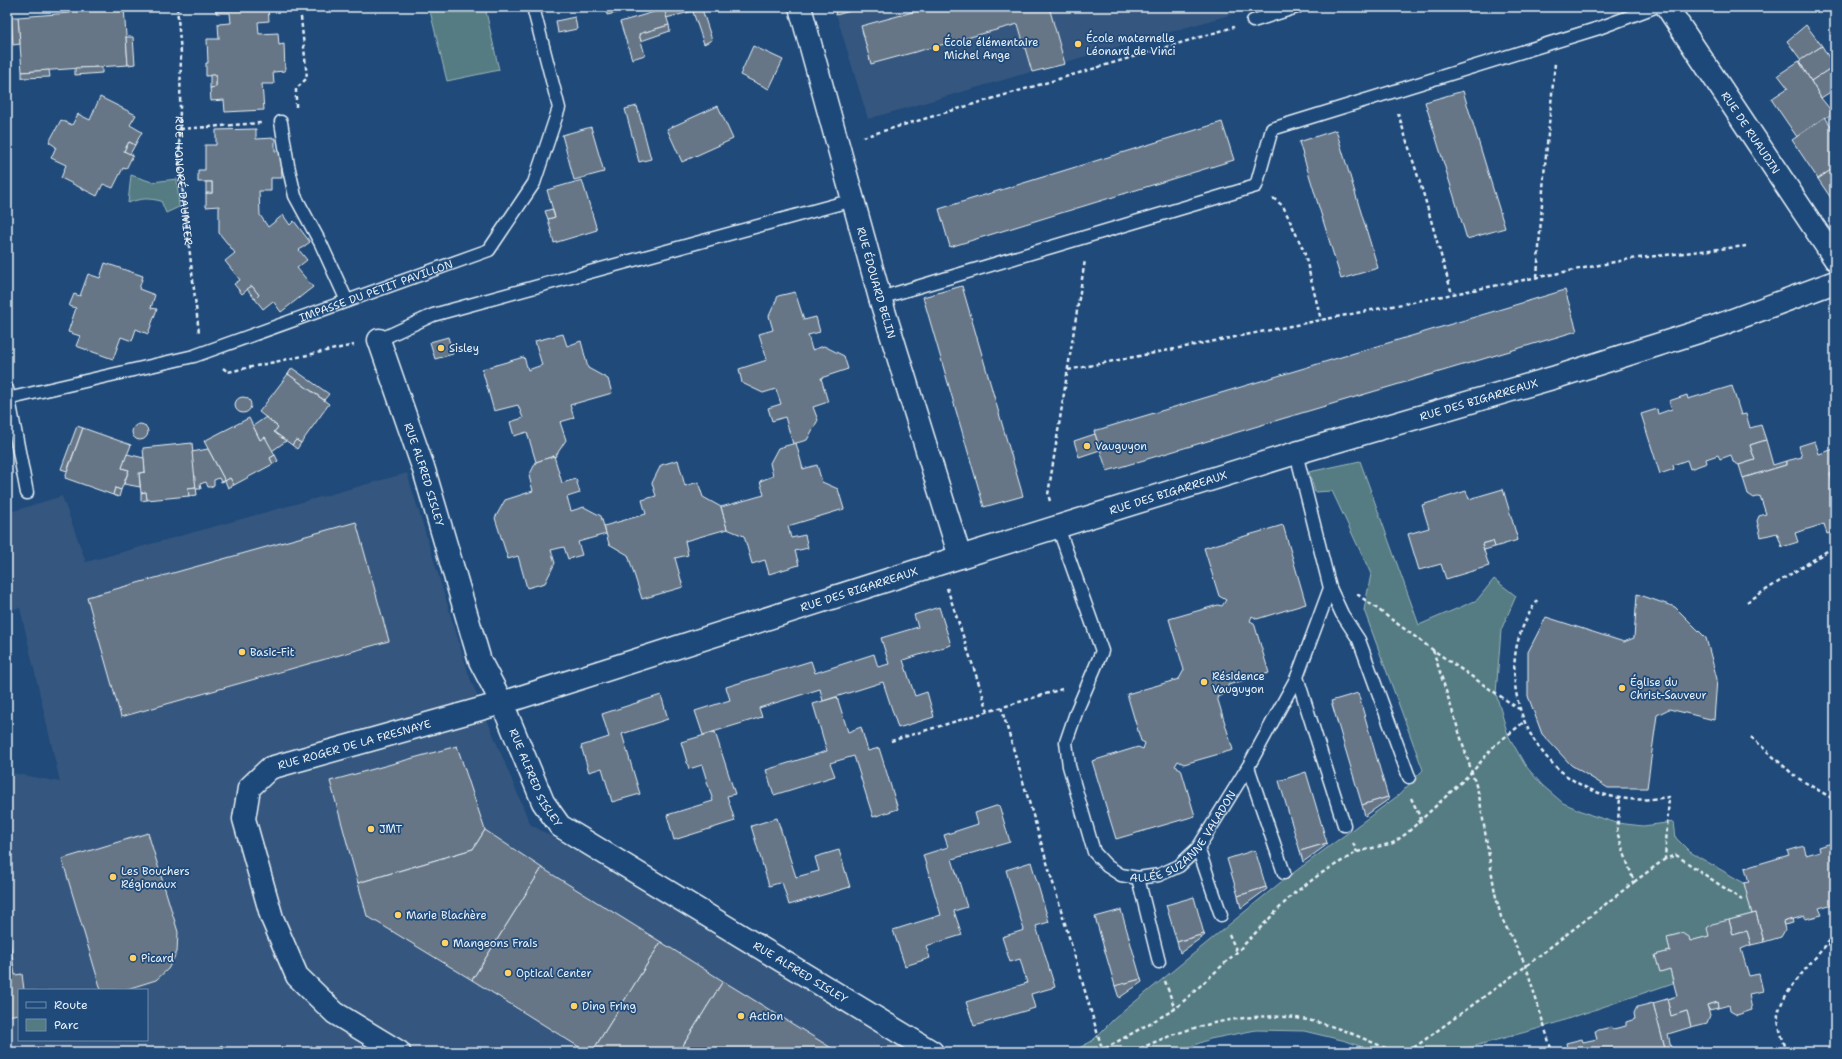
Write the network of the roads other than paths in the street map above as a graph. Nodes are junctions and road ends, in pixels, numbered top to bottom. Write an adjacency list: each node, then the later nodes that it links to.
1 (533, 7): 12 (lane, IMPASSE DU PETIT PAVILLON)
2 (800, 7): 8 (street, RUE ÉDOUARD BELIN)
3 (1297, 7): 6 (lane)
4 (1655, 7): 11 (lane)
5 (1667, 7): 9 (street, RUE DE RUAUDIN)
6 (1253, 22)
7 (281, 122): 12 (lane)
8 (853, 200): 11 (street, RUE ÉDOUARD BELIN); 13 (lane)
9 (1835, 259)
10 (1835, 282): 15 (street, RUE DES BIGARREAUX)
11 (880, 298): 18 (street, RUE ÉDOUARD BELIN)
12 (347, 301): 14 (lane, IMPASSE DU PETIT PAVILLON)
13 (378, 340): 21 (street, RUE ALFRED SISLEY)
14 (8, 395): 16 (lane)
15 (1296, 453): 17 (street, RUE DES BIGARREAUX); 19 (lane)
16 (27, 493)
17 (1058, 527): 18 (street, RUE DES BIGARREAUX); 27 (lane, ALLÉE SUZANNE VALADON)
18 (960, 556): 21 (street, RUE DES BIGARREAUX)
19 (1330, 588): 20 (lane, ALLÉE SUZANNE VALADON); 23 (lane)
20 (1297, 677): 22 (lane, ALLÉE SUZANNE VALADON); 24 (lane)
21 (502, 703): 30 (street, RUE ROGER DE LA FRESNAYE); 31 (street, RUE ALFRED SISLEY)
22 (1248, 767): 25 (lane, ALLÉE SUZANNE VALADON); 26 (lane)
23 (1409, 777)
24 (1344, 825)
25 (1198, 848): 27 (lane, ALLÉE SUZANNE VALADON); 28 (lane)
26 (1284, 873)
27 (1138, 878): 29 (lane)
28 (1221, 915)
29 (1159, 962)
30 (399, 1052)
31 (932, 1052)

